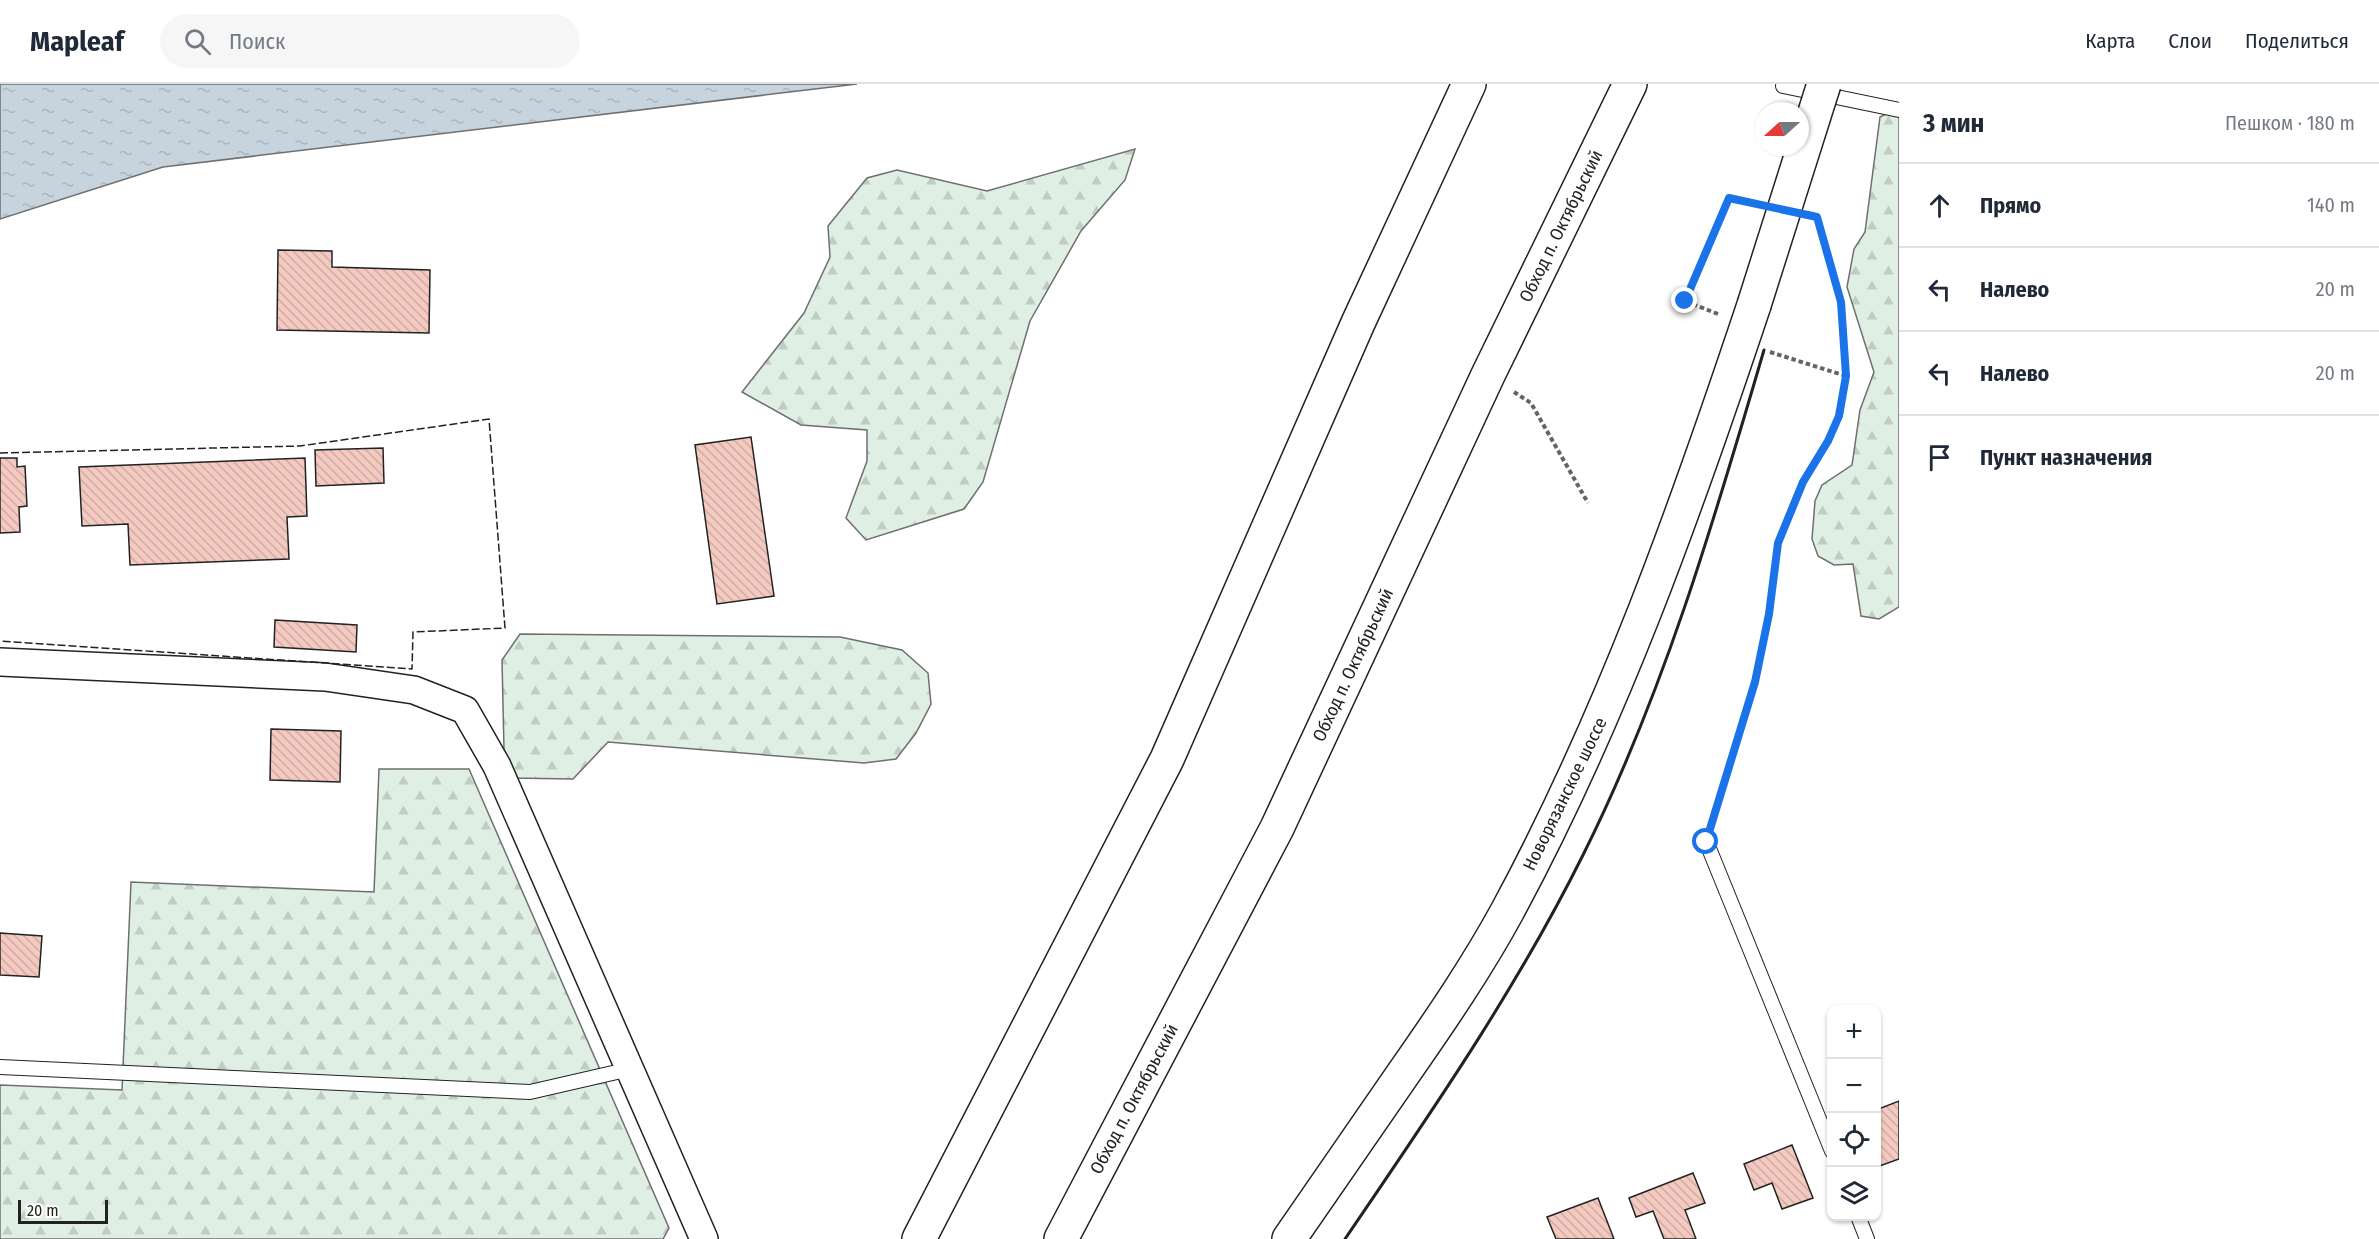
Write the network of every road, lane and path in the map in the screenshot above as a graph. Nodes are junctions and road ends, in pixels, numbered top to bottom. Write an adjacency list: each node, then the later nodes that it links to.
1 (1469, 84): 20 (main road)
2 (1630, 84): 10 (main road, Обход п. Октябрьский)
3 (1824, 84): 22 (main road, Новорязанское шоссе, bridge)
4 (1784, 86): 5 (lane)
5 (1899, 110)
6 (1762, 205): 8 (path)
7 (1820, 207): 11 (path)
8 (1724, 316)
9 (1764, 350): 11 (path)
10 (1488, 375): 12 (path); 21 (main road, Обход п. Октябрьский)
11 (1846, 376): 14 (path)
12 (1588, 502)
13 (0, 662): 16 (street)
14 (1706, 842): 17 (lane)
15 (0, 1067): 16 (lane)
16 (630, 1069): 19 (street)
17 (1827, 1139)
18 (1860, 1221): 23 (lane)
19 (704, 1239)
20 (919, 1239)
21 (1061, 1239)
22 (1288, 1239)
23 (1867, 1239)

